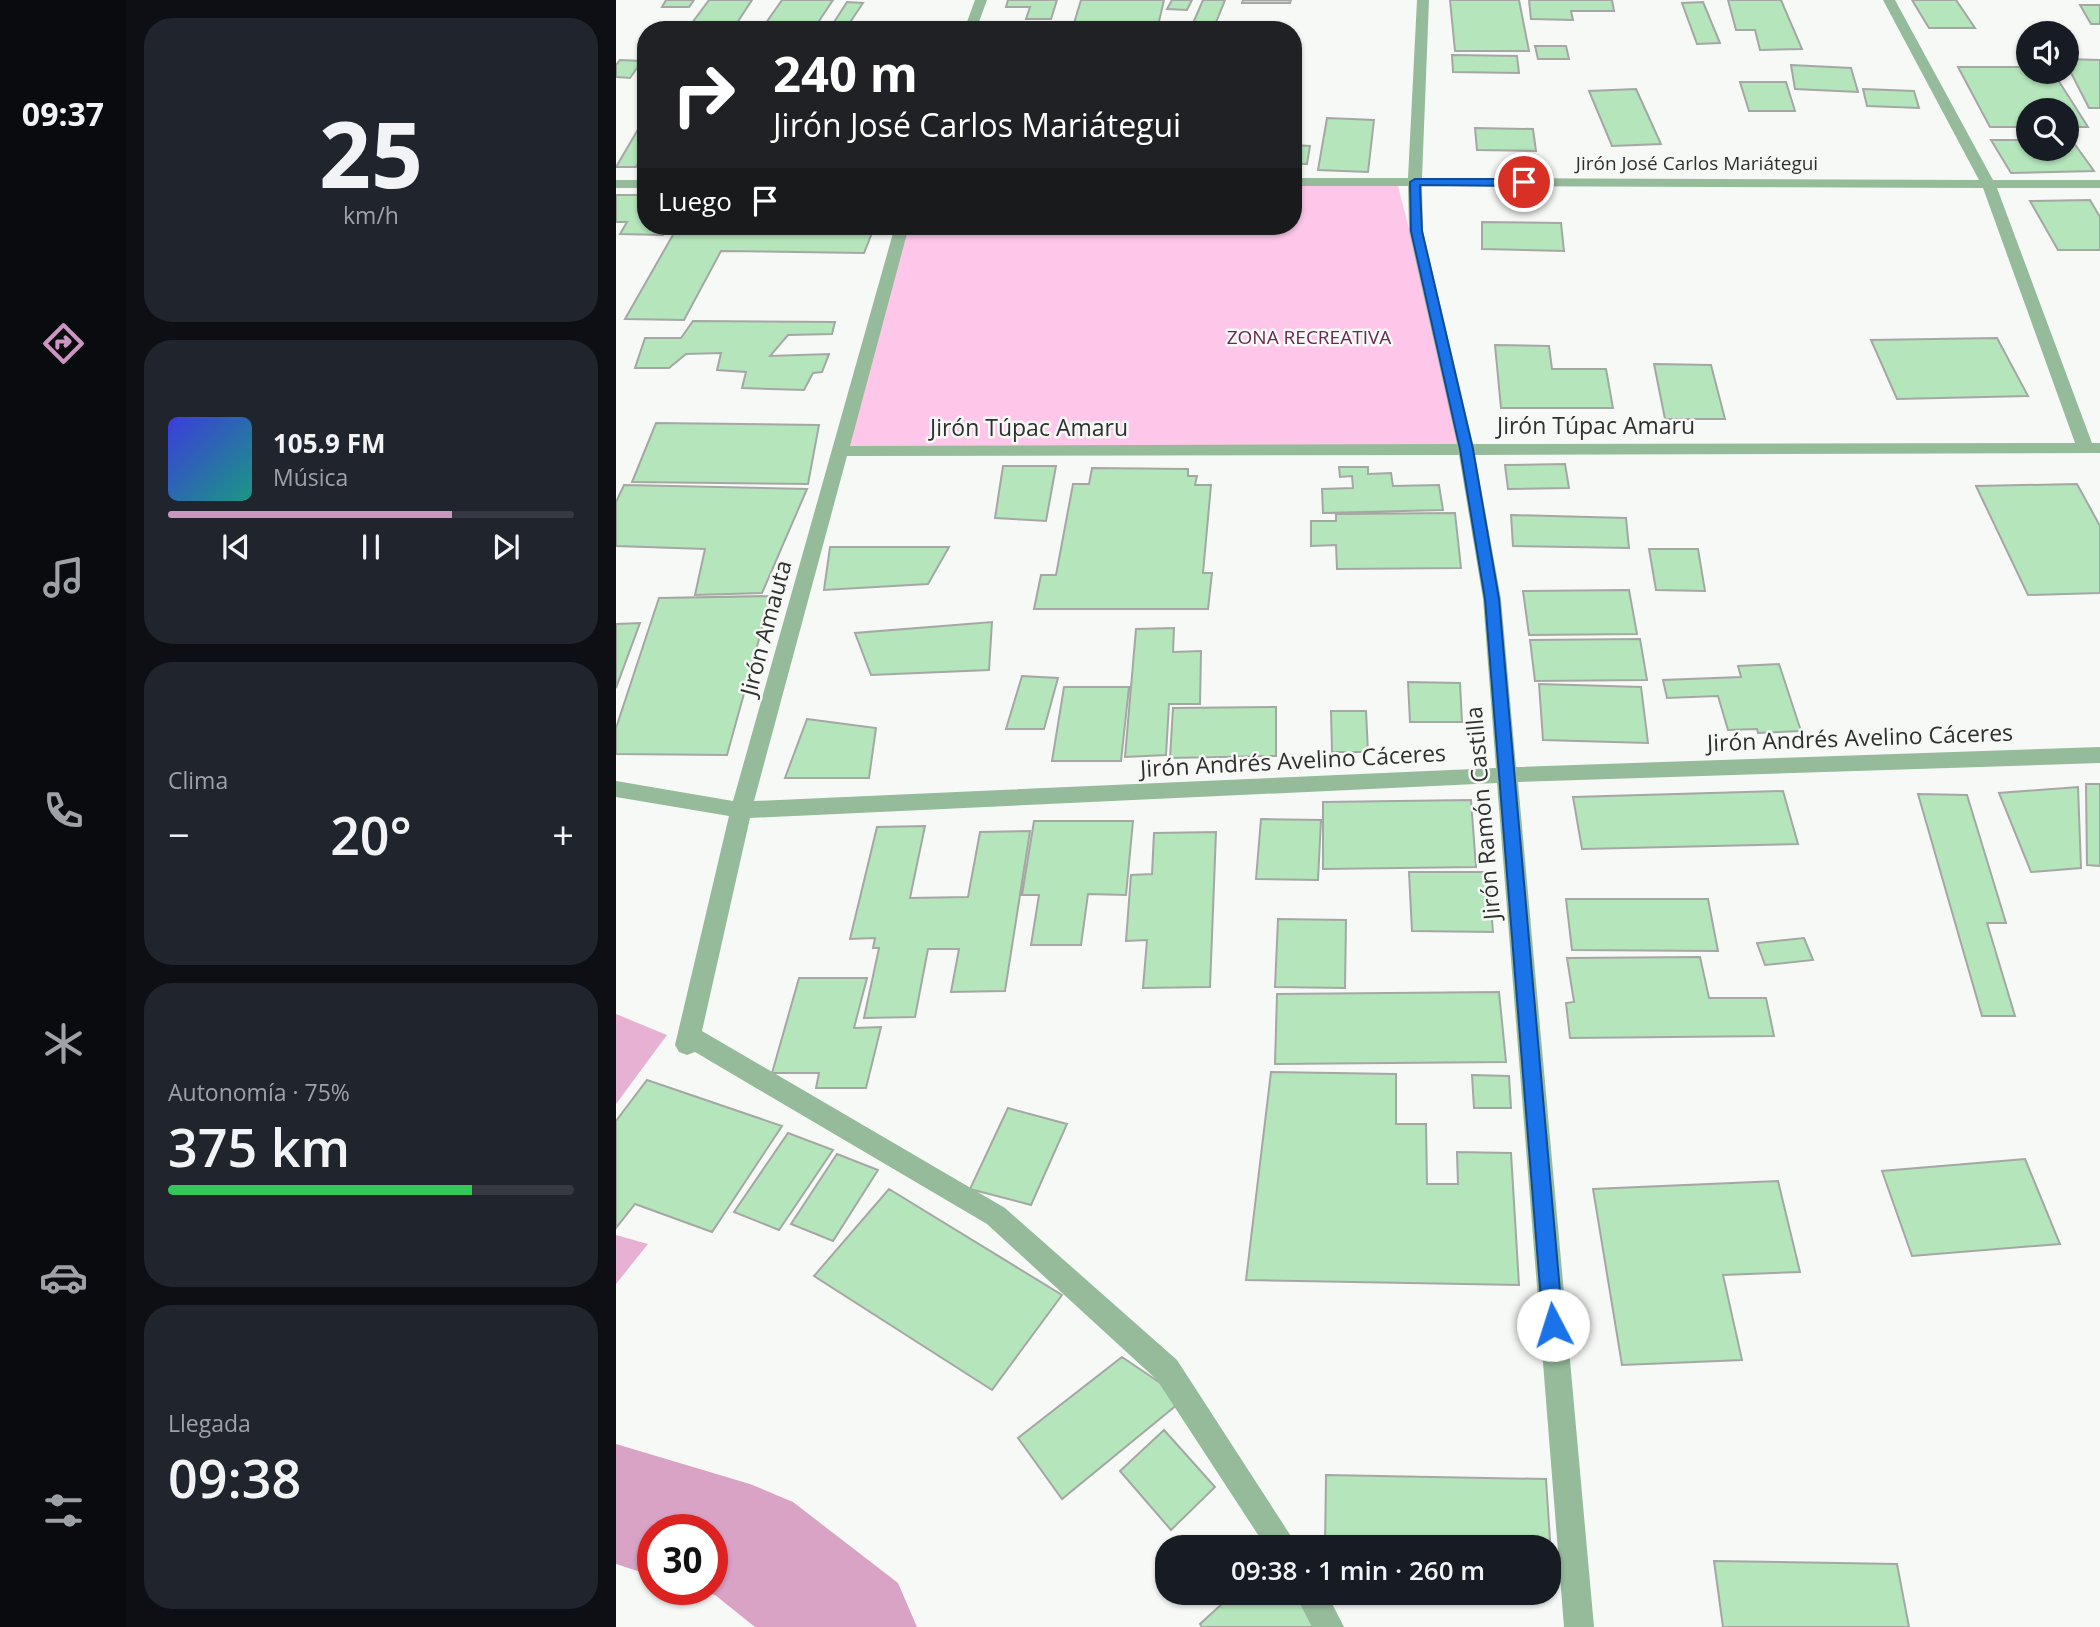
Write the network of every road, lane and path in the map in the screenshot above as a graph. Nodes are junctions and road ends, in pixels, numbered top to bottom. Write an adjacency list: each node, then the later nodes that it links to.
1 (981, 0): 4 (street)
2 (1423, 0): 6 (street, Jirón Ramón Castilla)
3 (1889, 0): 7 (street)
4 (973, 21)
5 (1302, 182): 6 (street, Jirón José Carlos Mariátegui)
6 (1415, 182): 7 (street, Jirón José Carlos Mariátegui); 13 (street, Jirón Ramón Castilla)
7 (1988, 183): 10 (street, Jirón José Carlos Mariátegui); 12 (street)
8 (616, 184): 9 (street)
9 (637, 184)
10 (2100, 184)
11 (900, 235): 14 (street, Jirón Amauta)
12 (2092, 448): 13 (street, Jirón Túpac Amaru)
13 (1466, 449): 14 (street, Jirón Túpac Amaru); 16 (street, Jirón Ramón Castilla)
14 (840, 451): 18 (street, Jirón Amauta)
15 (2100, 755): 16 (street, Jirón Andrés Avelino Cáceres)
16 (1506, 775): 18 (street, Jirón Andrés Avelino Cáceres); 22 (street, Jirón Ramón Castilla)
17 (616, 789): 18 (street, Jirón Andrés Avelino Cáceres)
18 (741, 810): 19 (street, Jirón Amauta)
19 (1275, 1535)
20 (1316, 1605): 21 (street)
21 (1329, 1627)
22 (1579, 1627)

